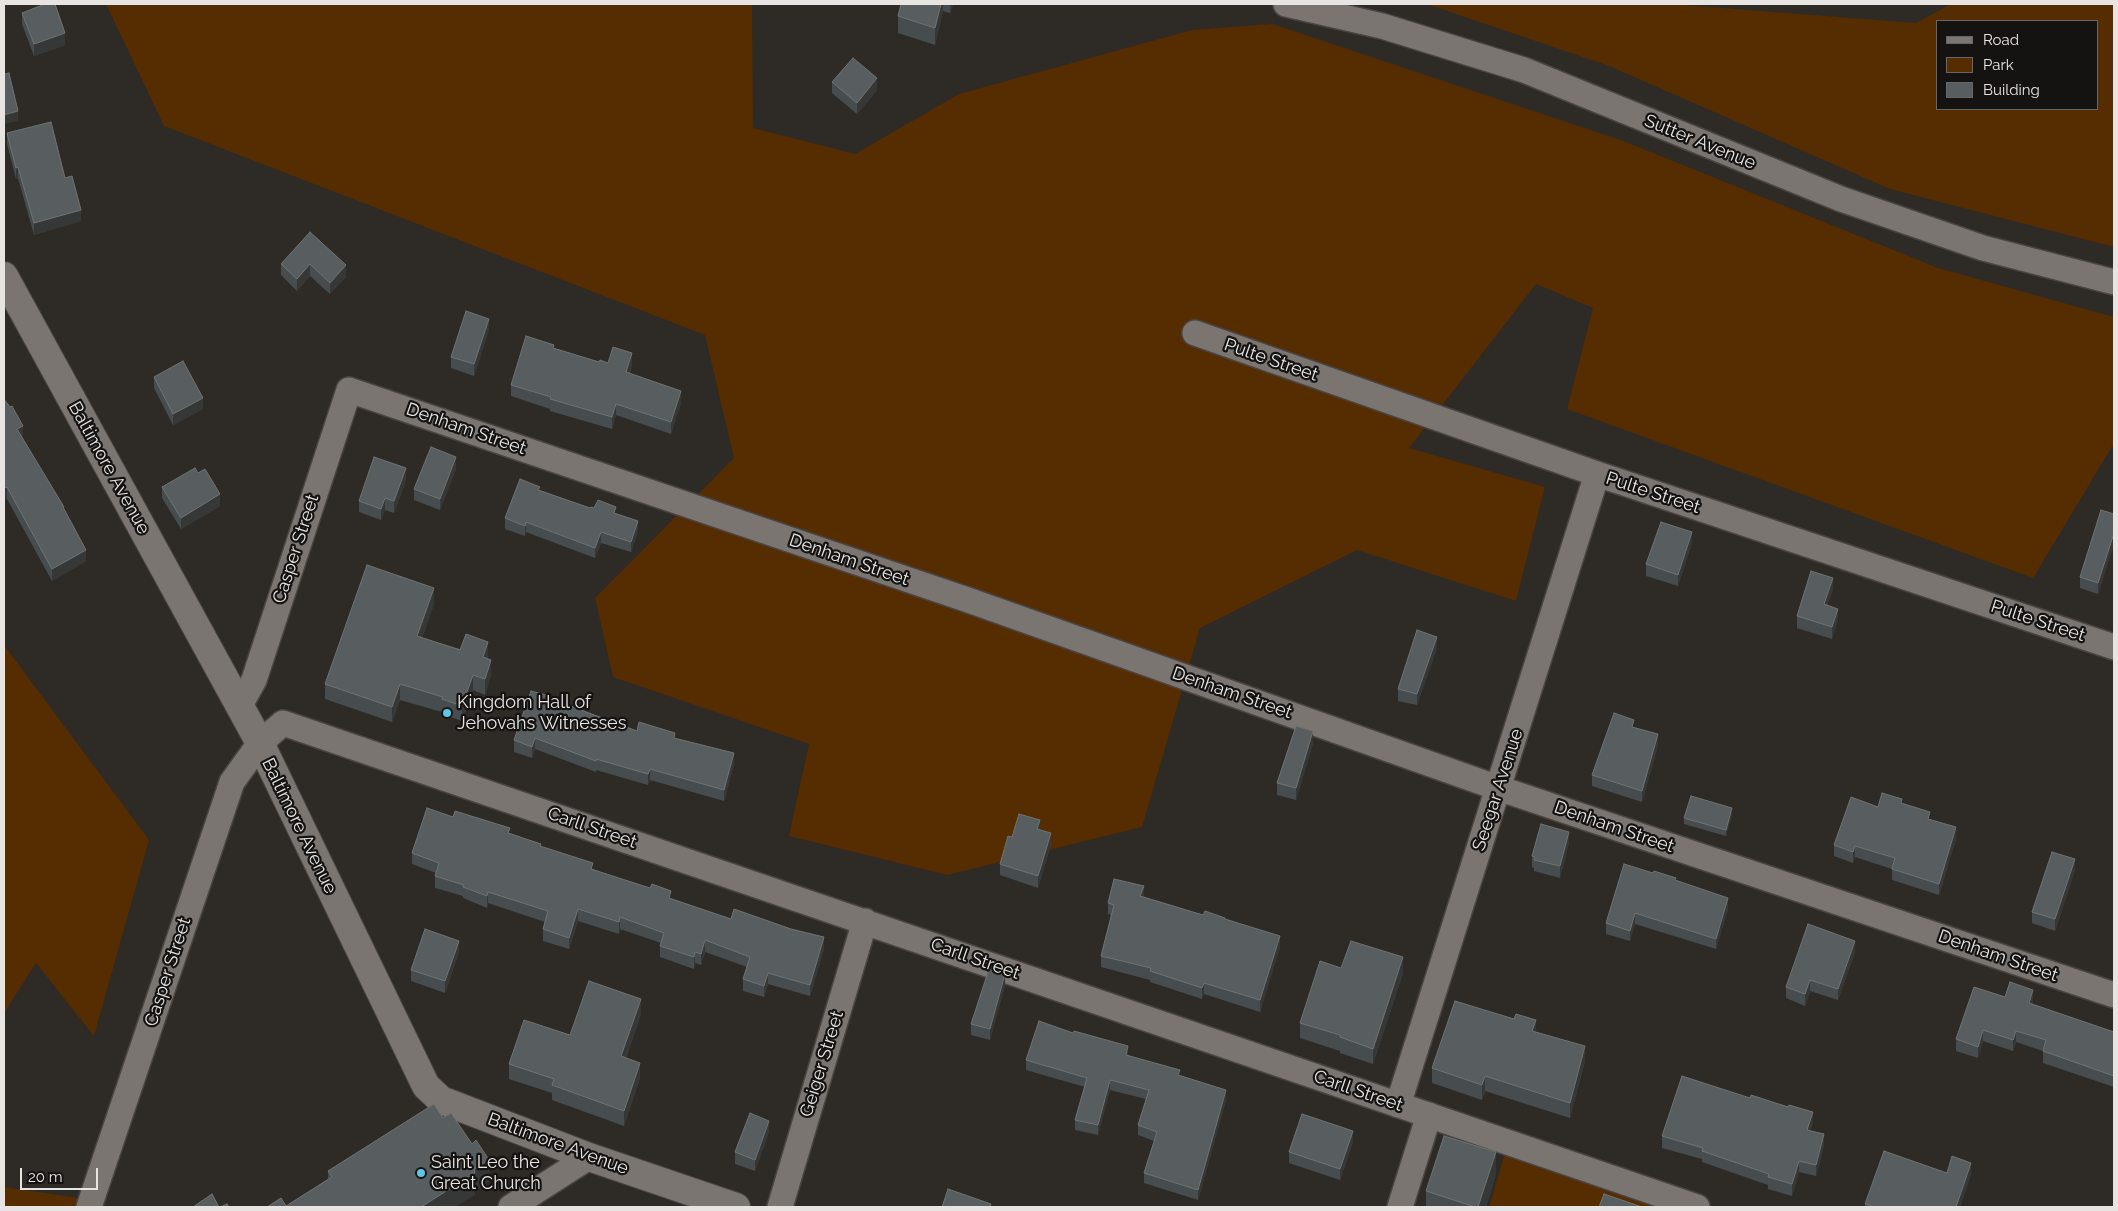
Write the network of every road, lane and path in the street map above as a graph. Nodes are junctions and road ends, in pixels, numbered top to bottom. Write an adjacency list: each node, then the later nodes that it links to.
1 (1286, 4): 3 (street, Sutter Avenue)
2 (4, 276): 8 (street, Baltimore Avenue)
3 (2114, 282)
4 (1195, 333): 6 (street, Pulte Street)
5 (349, 390): 8 (street, Casper Street); 10 (street, Denham Street)
6 (1597, 474): 7 (street, Pulte Street); 10 (street, Seegar Avenue)
7 (2114, 647)
8 (239, 707): 9 (street, Baltimore Avenue)
9 (260, 744): 11 (street, Carll Street); 15 (street, Baltimore Avenue); 16 (street, Casper Street)
10 (1498, 788): 12 (street, Denham Street); 13 (street, Seegar Avenue)
11 (865, 921): 13 (street, Carll Street); 19 (street, Geiger Street)
12 (2114, 996)
13 (1398, 1105): 14 (street, Carll Street)
14 (1429, 1115): 20 (street); 21 (street, Carll Street)
15 (589, 1157): 17 (street); 18 (street, Baltimore Avenue)
16 (89, 1207)
17 (512, 1207)
18 (736, 1207)
19 (780, 1207)
20 (1400, 1207)
21 (1697, 1207)

